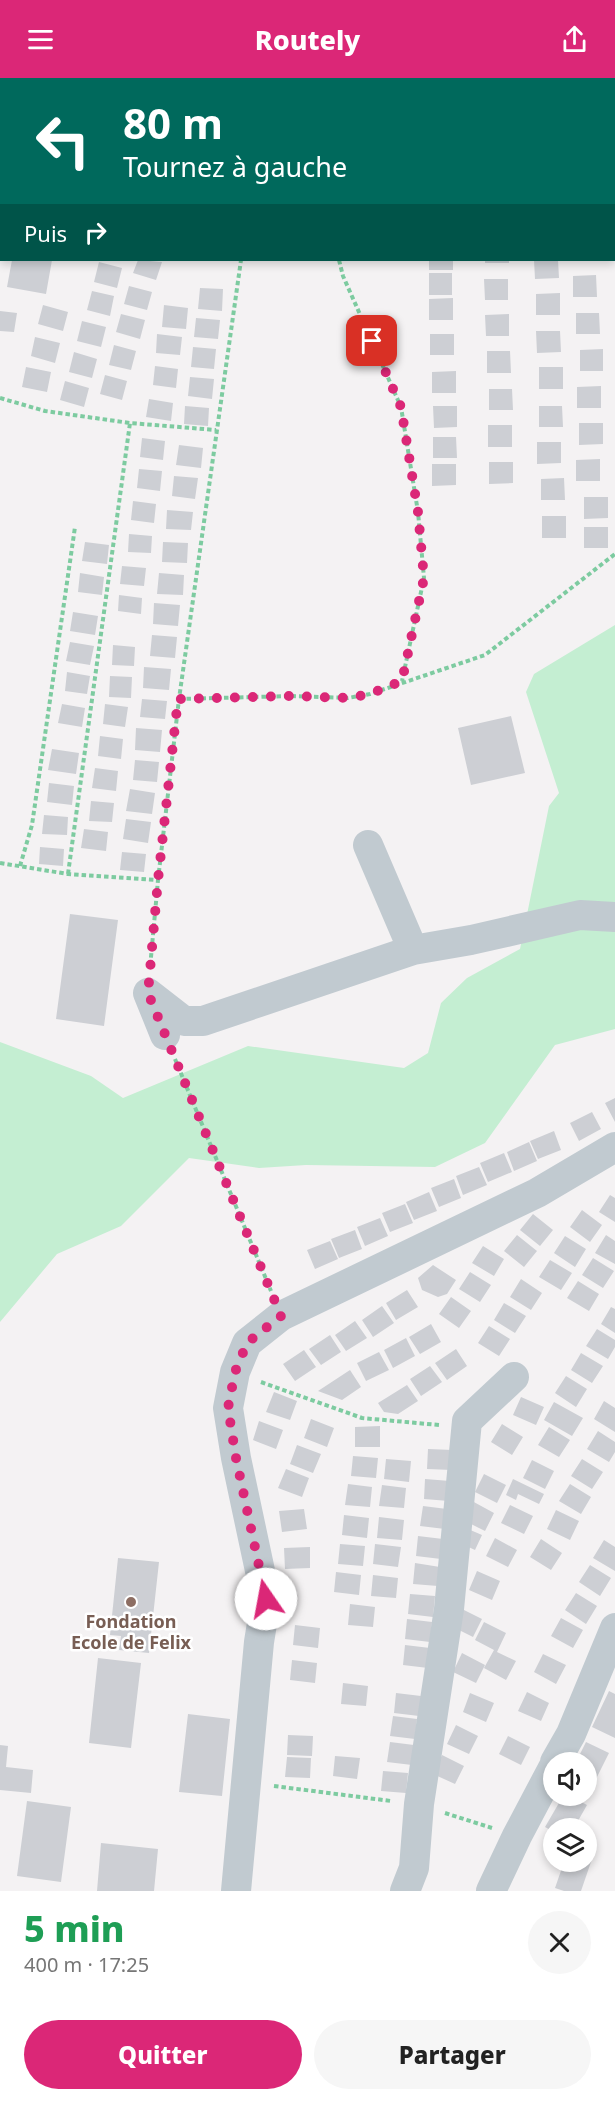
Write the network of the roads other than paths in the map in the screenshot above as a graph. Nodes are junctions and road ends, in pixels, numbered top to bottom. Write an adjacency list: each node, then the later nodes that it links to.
1 (368, 845): 3 (street)
2 (615, 917): 3 (street)
3 (413, 950): 4 (street)
4 (165, 1035)
5 (615, 1147): 10 (street)
6 (514, 1377): 11 (street)
7 (615, 1628): 8 (street)
8 (561, 1752)
9 (543, 1785): 12 (street)
10 (236, 1891)
11 (405, 1891)
12 (491, 1891)

